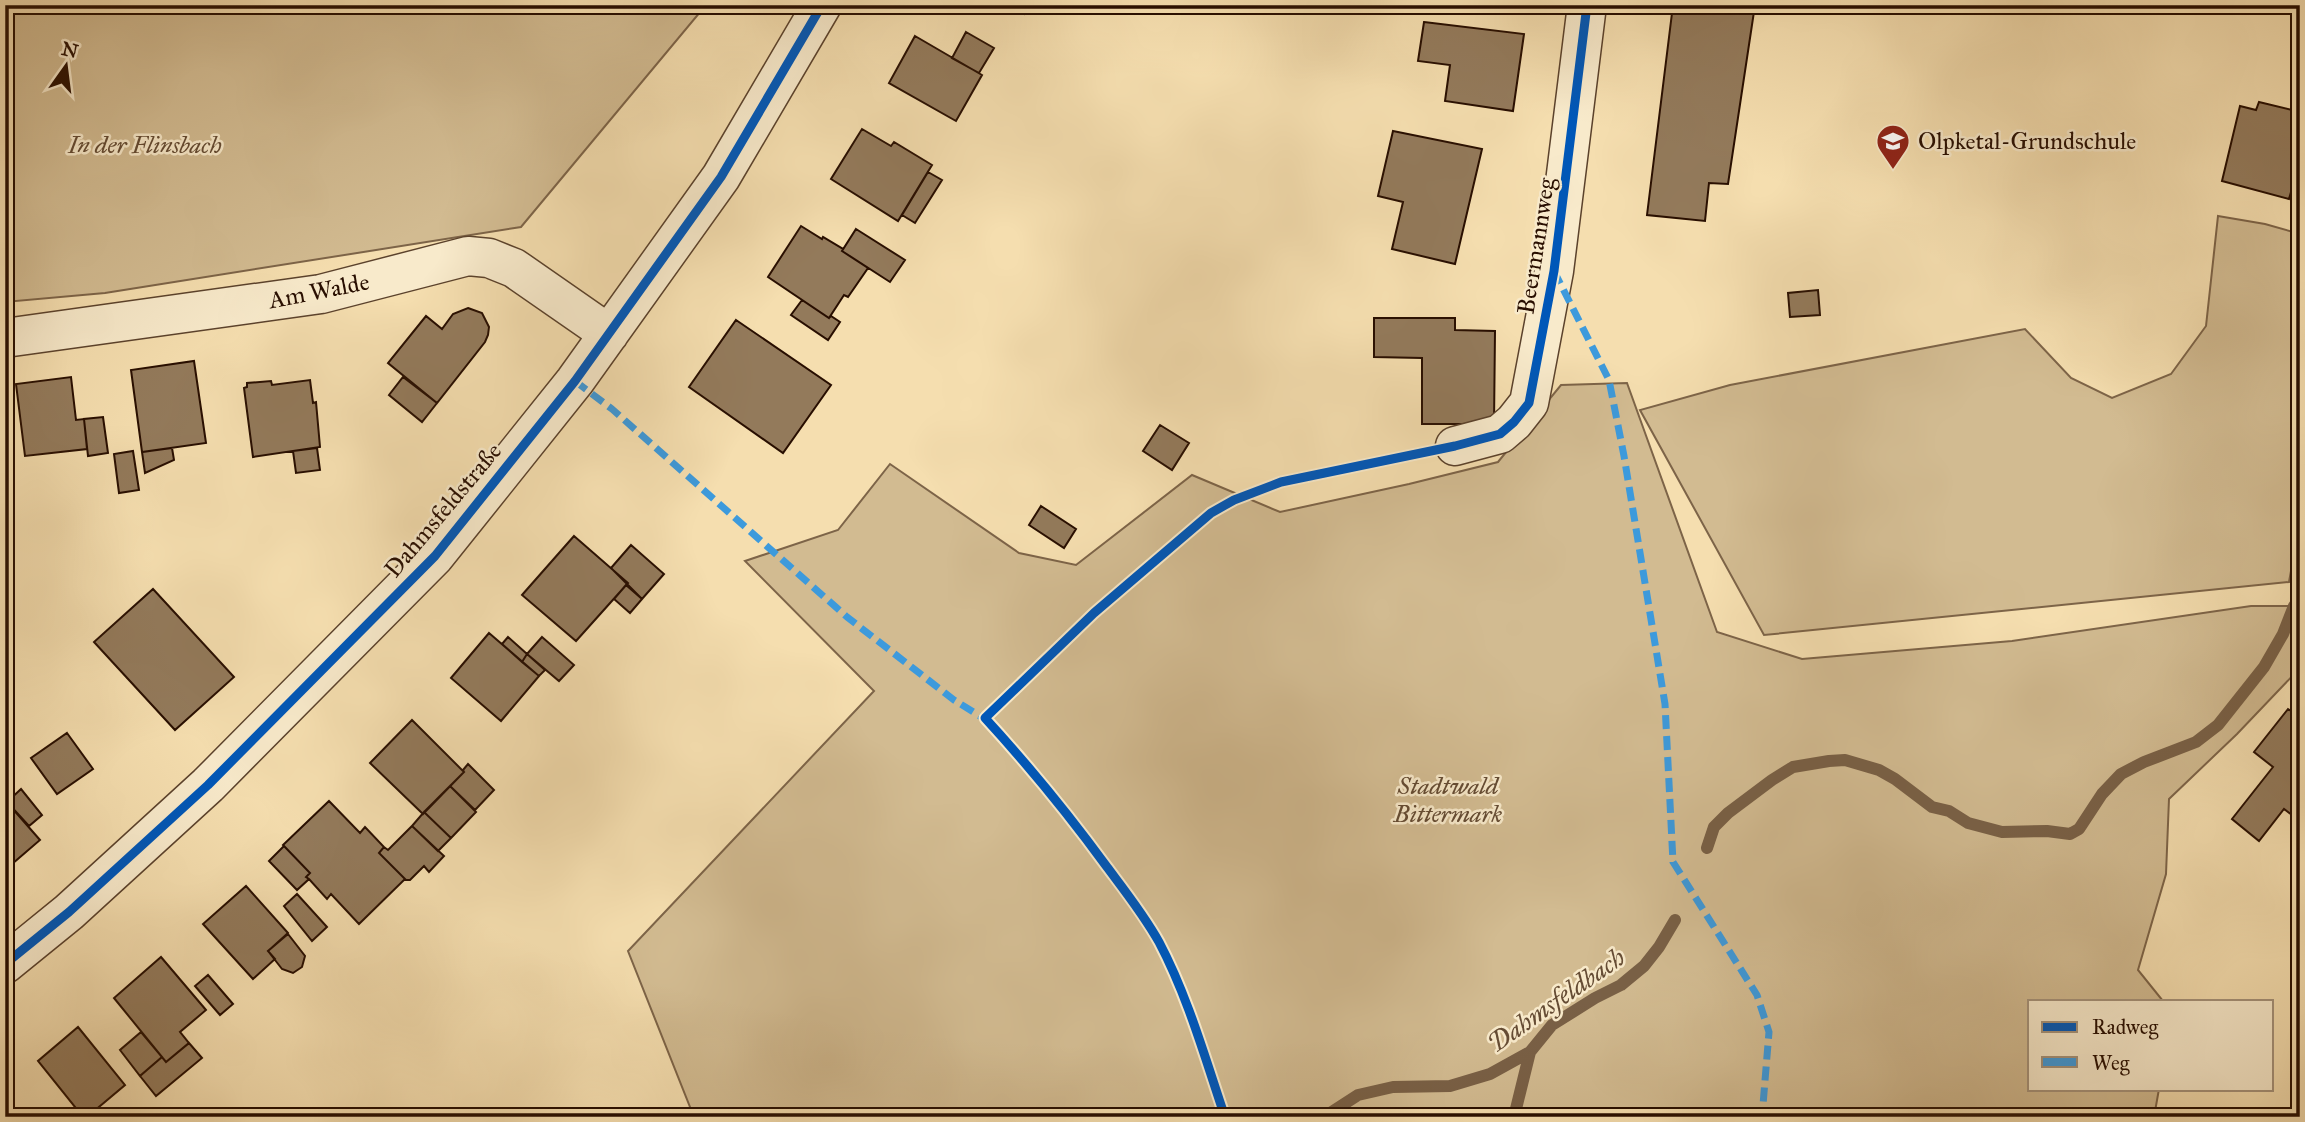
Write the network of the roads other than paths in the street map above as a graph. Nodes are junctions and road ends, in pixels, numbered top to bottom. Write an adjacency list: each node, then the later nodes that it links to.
1 (822, 5): 3 (street, Dahmsfeldstraße)
2 (1587, 5): 5 (street, Beermannweg)
3 (609, 334): 4 (street, Am Walde); 6 (street, Dahmsfeldstraße)
4 (5, 338)
5 (1455, 446)
6 (5, 964)

